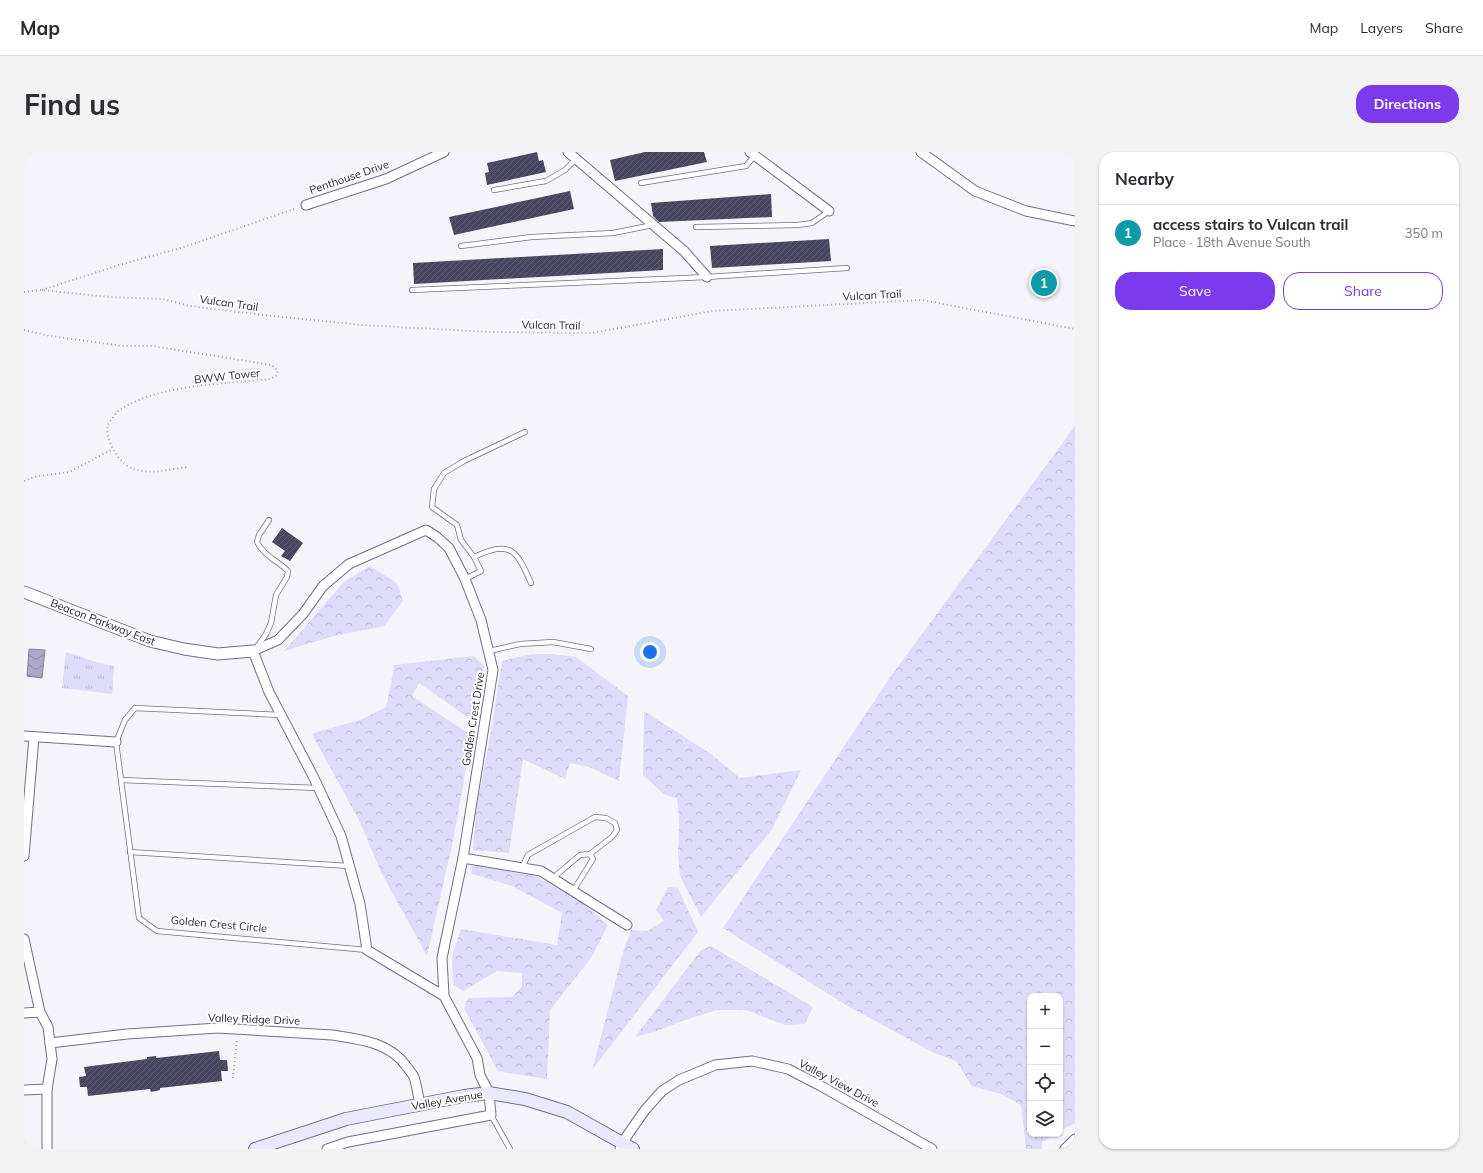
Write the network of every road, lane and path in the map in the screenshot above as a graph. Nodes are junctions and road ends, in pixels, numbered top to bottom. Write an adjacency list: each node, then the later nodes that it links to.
1 (444, 152): 7 (street, Penthouse Drive)
2 (921, 152): 9 (street)
3 (574, 154): 6 (lane); 10 (street)
4 (753, 154): 5 (lane); 8 (street)
5 (641, 183)
6 (494, 190)
7 (306, 205): 15 (path)
8 (829, 211): 11 (lane)
9 (1075, 221)
10 (653, 225): 12 (lane); 14 (street)
11 (696, 227)
12 (461, 246)
13 (847, 268): 14 (lane)
14 (707, 277): 16 (lane)
15 (41, 290): 17 (path, Vulcan Trail); 18 (path, Vulcan Trail)
16 (412, 290)
17 (24, 292)
18 (1075, 329)
19 (24, 330): 21 (path, BWW Tower)
20 (525, 432): 25 (lane)
21 (113, 449): 22 (path, BWW Tower); 23 (path)
22 (189, 467)
23 (24, 481)
24 (270, 520): 30 (lane)
25 (474, 557): 26 (lane); 27 (lane)
26 (465, 579): 30 (street, Golden Crest Drive); 31 (street, Golden Crest Drive)
27 (531, 583)
28 (24, 592): 30 (street, Beacon Parkway East)
29 (591, 649): 31 (lane)
30 (253, 651): 32 (street)
31 (489, 651): 41 (street, Golden Crest Drive)
32 (281, 715): 35 (lane, Golden Crest Circle); 37 (street)
33 (24, 736): 34 (street)
34 (34, 737): 35 (street); 40 (street)
35 (116, 742): 36 (lane, Golden Crest Circle)
36 (121, 780): 37 (lane); 38 (lane, Golden Crest Circle)
37 (318, 788): 42 (street)
38 (130, 852): 42 (lane); 48 (lane, Golden Crest Circle)
39 (590, 854): 43 (lane); 44 (lane); 45 (lane)
40 (24, 856)
41 (463, 858): 43 (street); 49 (street, Golden Crest Drive)
42 (349, 866): 48 (street)
43 (522, 868): 44 (street)
44 (553, 878): 45 (street)
45 (573, 892): 46 (street)
46 (627, 925)
47 (24, 939): 50 (street)
48 (367, 950): 49 (street, Golden Crest Circle)
49 (444, 996): 57 (street, Golden Crest Drive)
50 (40, 1012): 51 (street); 53 (street)
51 (24, 1013)
52 (238, 1030): 53 (street, Valley Ridge Drive); 54 (path); 58 (street, Valley Ridge Drive)
53 (50, 1043): 56 (street)
54 (233, 1078)
55 (24, 1090): 56 (street)
56 (47, 1090): 62 (street)
57 (489, 1093): 58 (main road, Valley Avenue); 59 (street); 61 (main road, Valley Avenue)
58 (420, 1104): 63 (main road, Valley Avenue)
59 (491, 1115): 64 (street); 65 (lane)
60 (1075, 1139): 68 (street)
61 (621, 1146): 66 (main road, Valley Avenue); 67 (street, Valley View Drive)
62 (47, 1149)
63 (255, 1149)
64 (327, 1149)
65 (510, 1149)
66 (633, 1149)
67 (932, 1149)
68 (1065, 1149)

